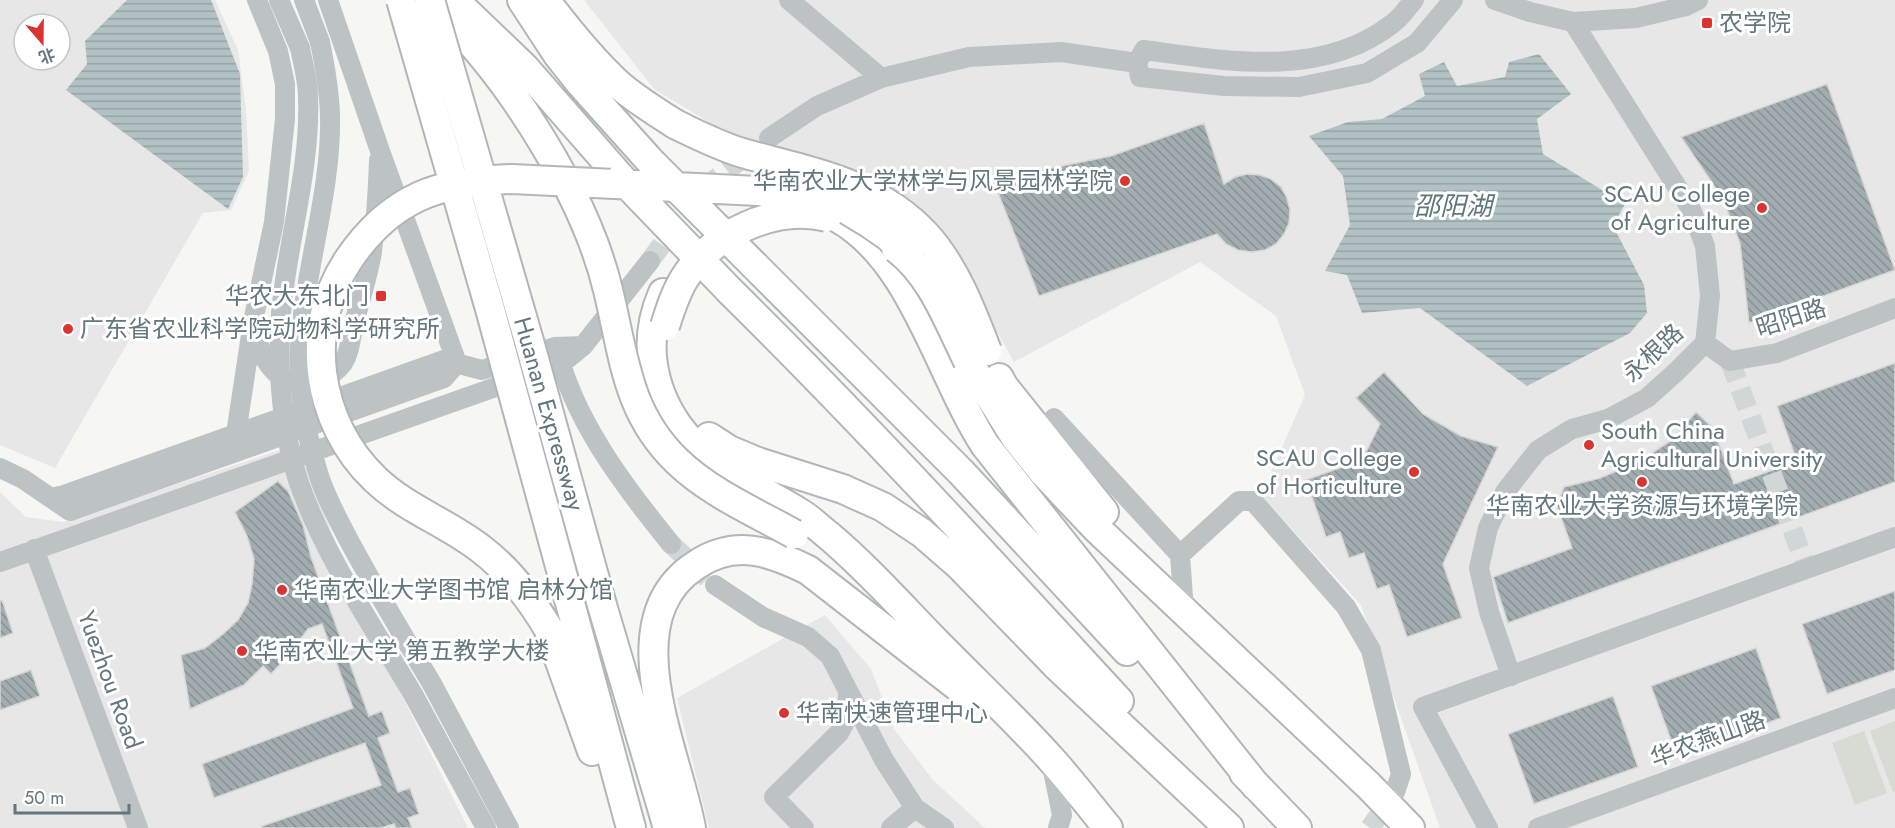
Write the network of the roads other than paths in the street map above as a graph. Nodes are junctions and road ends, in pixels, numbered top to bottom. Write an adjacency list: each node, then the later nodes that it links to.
1 (257, 0): 23 (street)
2 (279, 0): 47 (street, bridge)
3 (304, 0): 48 (street, bridge)
4 (328, 0): 19 (street)
5 (401, 0): 50 (highway, Huanan Expressway, bridge)
6 (430, 0): 42 (highway, bridge); 51 (highway, Huanan Expressway, bridge)
7 (454, 0): 60 (highway, bridge)
8 (522, 0): 43 (highway, bridge)
9 (545, 0): 26 (highway, bridge)
10 (789, 0): 17 (street)
11 (1414, 0): 16 (street)
12 (1453, 0): 16 (street)
13 (1496, 0): 15 (street)
14 (1698, 0): 15 (street)
15 (1573, 22): 24 (street, 永根路)
16 (1140, 56): 17 (street)
17 (881, 78): 18 (street)
18 (769, 138)
19 (380, 151): 23 (street); 27 (street)
20 (911, 260): 26 (highway, bridge); 49 (highway, bridge); 59 (highway, bridge)
21 (650, 261): 25 (street)
22 (1895, 308): 24 (street, 昭阳路)
23 (253, 322): 30 (street)
24 (1705, 343): 39 (street, 永根路)
25 (583, 346): 27 (street); 28 (street)
26 (978, 356): 38 (highway)
27 (457, 363): 30 (street)
28 (561, 364): 33 (street); 34 (street)
29 (1054, 418): 35 (street)
30 (236, 443): 31 (street)
31 (0, 468)
32 (1895, 537): 39 (street)
33 (671, 544)
34 (34, 549): 36 (street); 46 (street, Yuezhou Road)
35 (1180, 555): 38 (street); 44 (street)
36 (0, 562)
37 (715, 585): 40 (street)
38 (1184, 611): 62 (highway); 63 (highway)
39 (1511, 676): 64 (street)
40 (848, 695): 45 (street); 53 (street)
41 (1895, 698): 65 (street, 华农燕山路)
42 (1051, 758): 43 (highway); 52 (highway); 56 (street); 57 (highway); 58 (highway)
43 (1256, 786): 61 (highway)
44 (1395, 792)
45 (915, 808): 54 (street); 55 (street)
46 (138, 828)
47 (486, 828)
48 (509, 828)
49 (618, 828)
50 (631, 828)
51 (668, 828)
52 (691, 828)
53 (804, 828)
54 (891, 828)
55 (944, 828)
56 (1058, 828)
57 (1108, 828)
58 (1124, 828)
59 (1229, 828)
60 (1237, 828)
61 (1297, 828)
62 (1384, 828)
63 (1410, 828)
64 (1488, 828)
65 (1538, 828)

